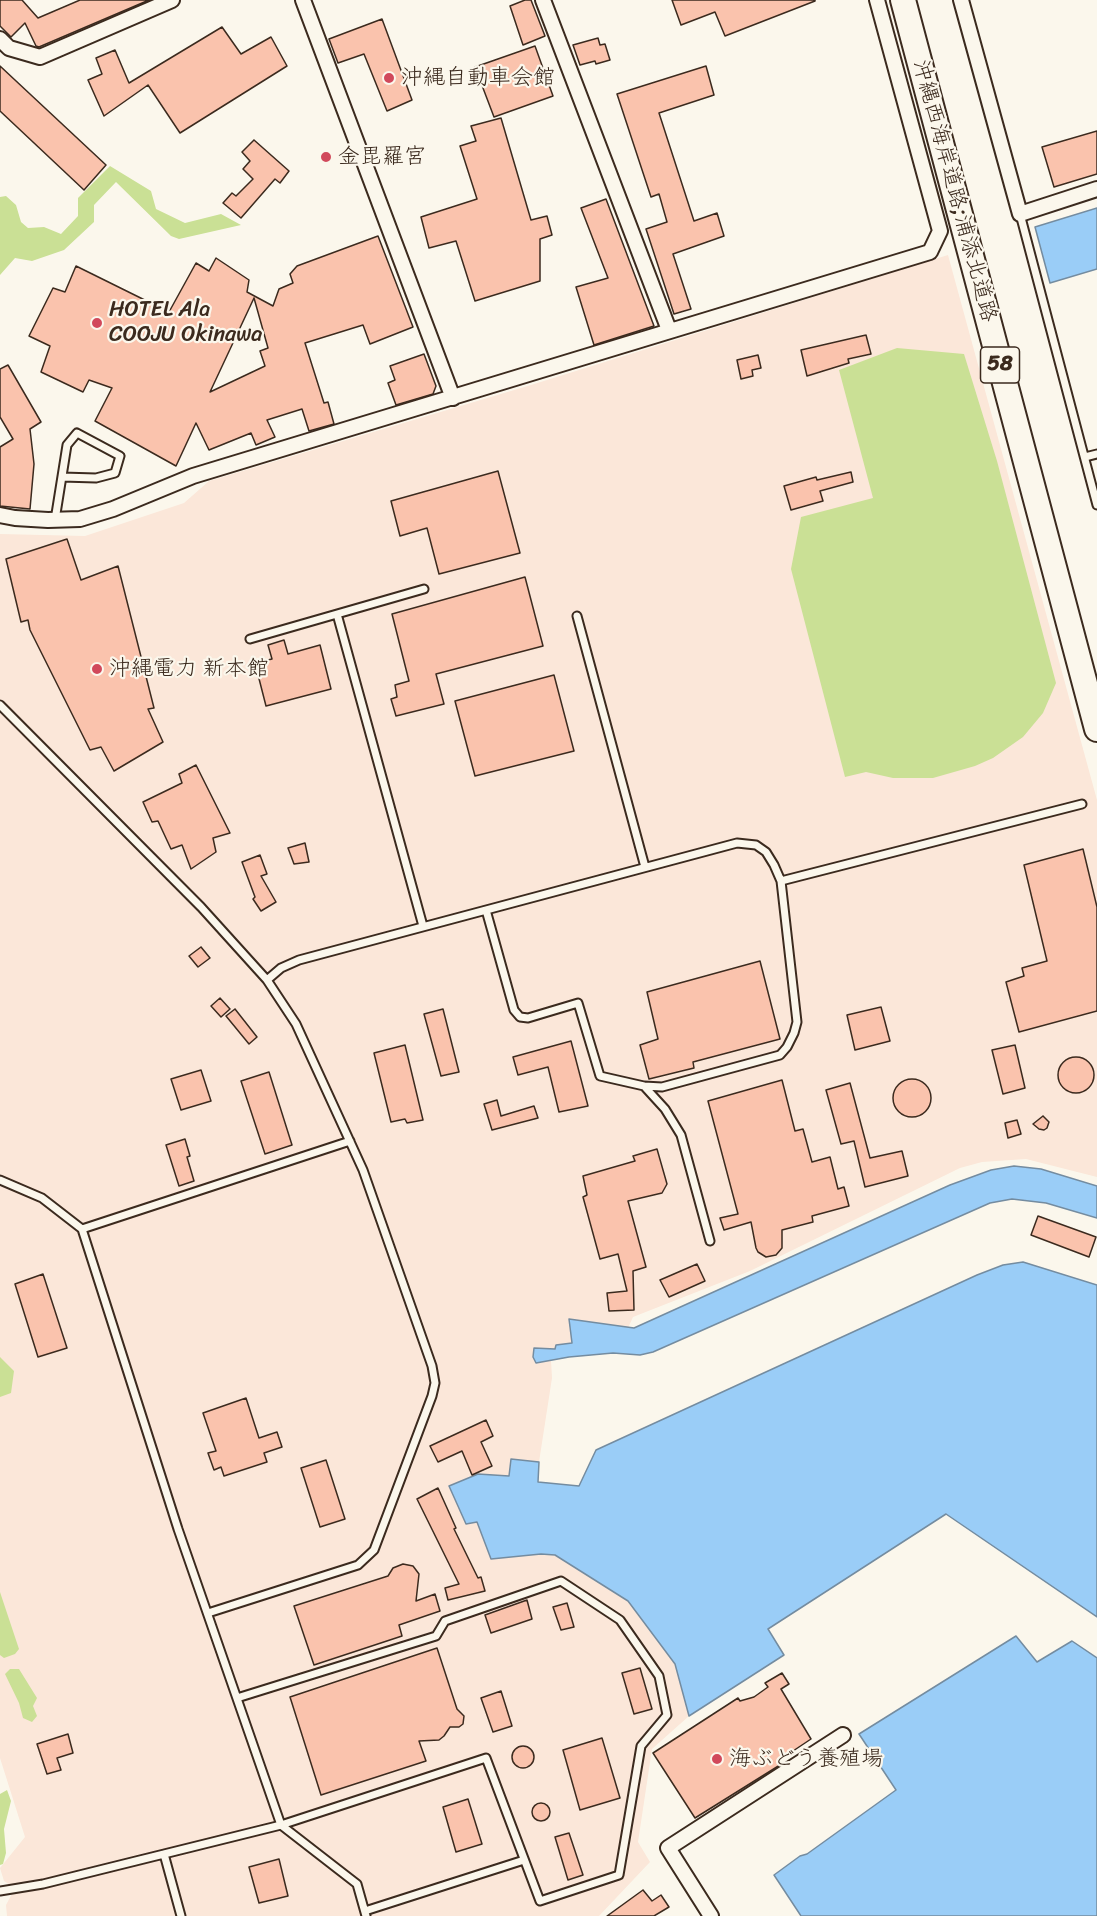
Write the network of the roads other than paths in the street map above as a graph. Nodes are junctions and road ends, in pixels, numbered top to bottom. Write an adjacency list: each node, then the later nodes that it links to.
1 (172, 0): 7 (street)
2 (303, 0): 11 (street)
3 (543, 0): 10 (street)
4 (877, 0): 10 (street)
5 (903, 0): 23 (highway, 沖縄西海岸道路;浦添北道路 / 58)
6 (961, 0): 9 (street)
7 (0, 39)
8 (1097, 189): 9 (street)
9 (1020, 214): 13 (lane)
10 (669, 330): 11 (street)
11 (453, 398): 17 (street)
12 (1097, 454): 13 (lane)
13 (1084, 457): 15 (lane)
14 (62, 477): 14 (lane); 17 (lane)
15 (1097, 505)
16 (0, 515): 17 (street)
17 (55, 520)
18 (424, 589): 19 (lane)
19 (337, 614): 21 (lane); 28 (lane)
20 (577, 616): 25 (lane)
21 (250, 639)
22 (0, 705): 29 (lane)
23 (1097, 729)
24 (1082, 804): 26 (lane)
25 (645, 867): 26 (lane); 27 (lane)
26 (780, 881): 30 (lane)
27 (486, 910): 28 (lane); 30 (lane)
28 (423, 927): 29 (lane)
29 (267, 980): 31 (lane)
30 (644, 1086): 34 (lane)
31 (350, 1141): 33 (lane); 35 (lane)
32 (0, 1180): 33 (lane)
33 (82, 1229): 35 (lane)
34 (710, 1240)
35 (208, 1613): 36 (lane)
36 (237, 1698): 38 (lane); 40 (lane)
37 (843, 1735): 44 (street)
38 (281, 1825): 39 (lane); 40 (lane); 42 (lane)
39 (164, 1854): 41 (lane); 43 (lane)
40 (524, 1860): 42 (lane)
41 (0, 1891)
42 (366, 1913)
43 (183, 1915)
44 (711, 1916)

